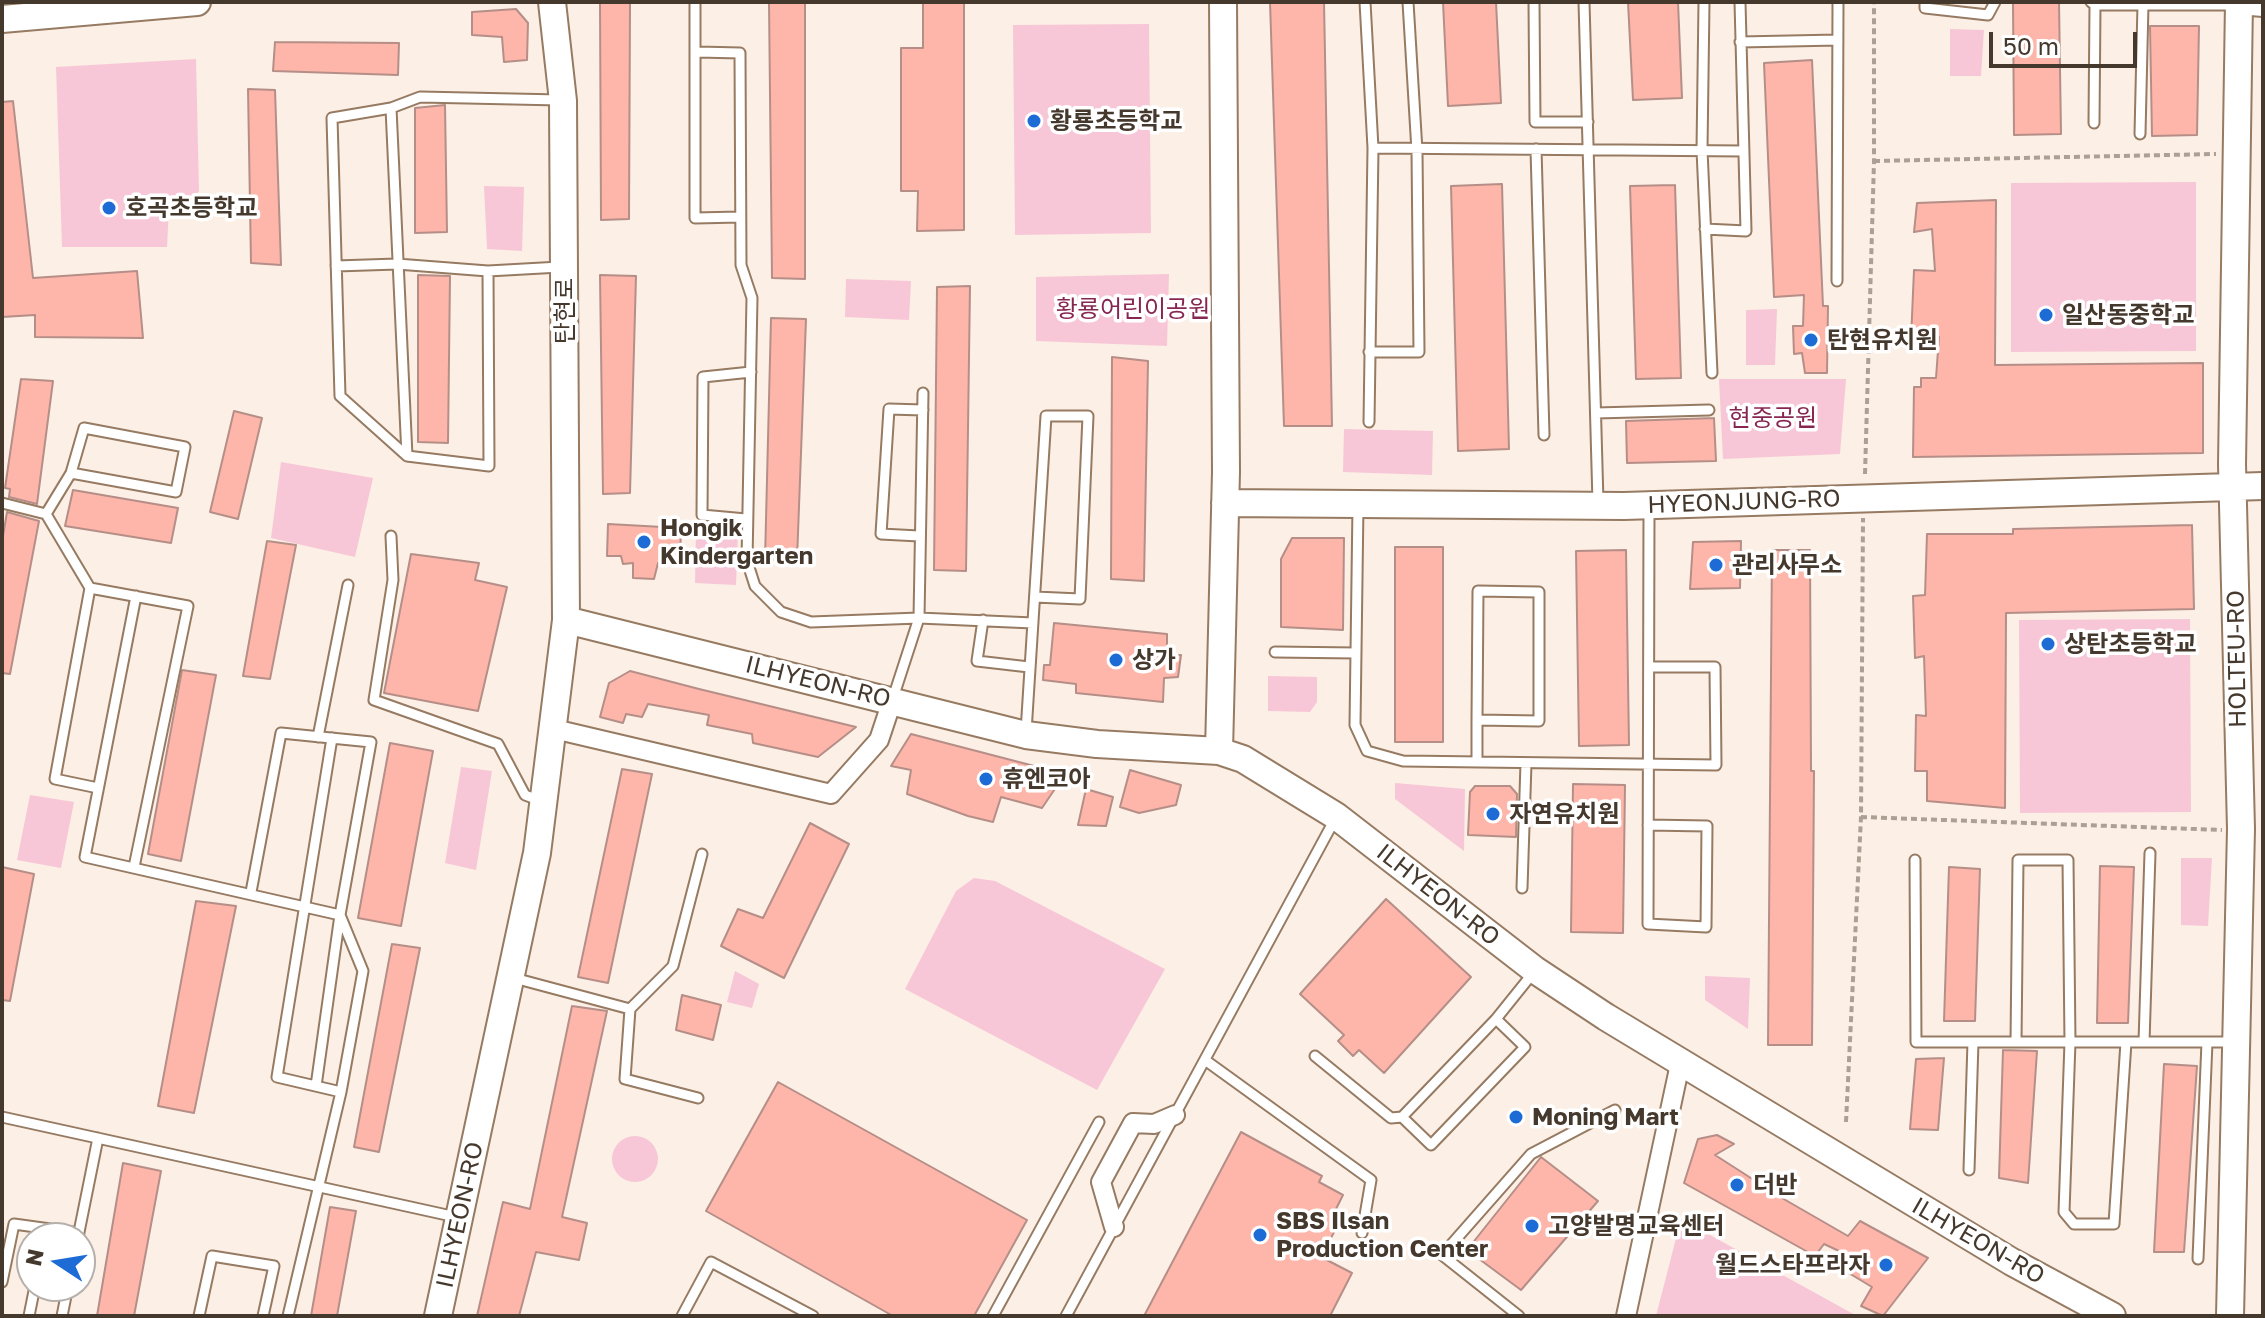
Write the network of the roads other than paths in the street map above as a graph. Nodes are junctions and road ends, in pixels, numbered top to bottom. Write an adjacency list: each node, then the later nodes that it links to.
1 (196, 2): 17 (main road)
2 (552, 2): 21 (main road, 탄현로)
3 (695, 2): 20 (lane)
4 (1223, 2): 53 (main road)
5 (1365, 2): 26 (lane)
6 (1408, 2): 30 (lane)
7 (1534, 2): 23 (lane)
8 (1584, 2): 23 (lane)
9 (1704, 2): 29 (lane)
10 (1740, 2): 19 (lane)
11 (1838, 2): 18 (lane)
12 (1925, 2): 13 (lane)
13 (1995, 2)
14 (2093, 4): 15 (lane); 24 (lane)
15 (2143, 4): 16 (lane); 25 (lane)
16 (2247, 5): 50 (main road, HOLTEU-RO)
17 (2, 19)
18 (1838, 40): 19 (lane); 38 (lane)
19 (1740, 42): 31 (lane)
20 (698, 52): 32 (lane); 32 (lane)
21 (563, 101): 22 (lane); 36 (main road, 탄현로)
22 (391, 108): 34 (lane); 35 (lane)
23 (1588, 122): 28 (lane)
24 (2094, 123)
25 (2140, 134)
26 (1373, 148): 30 (lane); 39 (lane)
27 (1536, 149): 28 (lane); 30 (lane); 47 (lane)
28 (1589, 150): 29 (lane); 45 (lane)
29 (1702, 150): 31 (lane); 33 (lane)
30 (1417, 151): 39 (lane)
31 (1744, 151): 33 (lane)
32 (740, 217): 40 (lane)
33 (1705, 229): 41 (lane)
34 (397, 264): 35 (lane); 37 (lane); 48 (lane)
35 (336, 266): 48 (lane)
36 (565, 266): 37 (lane); 66 (main road, 탄현로)
37 (488, 271): 48 (lane)
38 (1837, 281)
39 (1369, 352): 46 (lane)
40 (751, 372): 58 (lane); 58 (lane)
41 (1712, 373)
42 (923, 393): 43 (lane)
43 (923, 410): 60 (lane); 60 (lane)
44 (1709, 410): 45 (lane)
45 (1596, 413): 56 (lane)
46 (1369, 422)
47 (1544, 435)
48 (407, 456)
49 (71, 473): 49 (lane); 57 (lane)
50 (2233, 486): 51 (main road, HYEONJUNG-RO); 54 (main road, HYEONJUNG-RO); 105 (main road, HOLTEU-RO)
51 (2263, 486)
52 (2, 503): 57 (lane)
53 (1225, 503): 55 (main road, HYEONJUNG-RO); 79 (main road)
54 (1650, 503): 56 (main road, HYEONJUNG-RO); 72 (lane)
55 (1358, 505): 56 (main road, HYEONJUNG-RO); 70 (lane)
56 (1599, 506)
57 (46, 514): 62 (lane)
58 (746, 519): 65 (lane)
59 (391, 536): 84 (lane)
60 (919, 536): 65 (lane)
61 (348, 585): 77 (lane)
62 (90, 588): 63 (lane); 83 (lane)
63 (136, 596): 83 (lane); 90 (lane)
64 (1035, 597): 64 (lane); 68 (lane)
65 (919, 618): 67 (lane); 73 (lane)
66 (566, 620): 73 (main road, ILHYEON-RO); 75 (main road, ILHYEON-RO)
67 (983, 620): 68 (lane); 71 (lane)
68 (1033, 623): 71 (lane)
69 (1275, 652): 70 (lane)
70 (1356, 653): 80 (lane)
71 (1029, 667): 76 (lane)
72 (1649, 667): 82 (lane); 82 (lane)
73 (892, 701): 75 (street); 76 (main road, ILHYEON-RO)
74 (1477, 720): 74 (lane); 80 (lane)
75 (554, 729): 84 (main road, ILHYEON-RO)
76 (1026, 735): 79 (main road, ILHYEON-RO)
77 (318, 737): 78 (lane); 92 (lane)
78 (332, 738): 93 (lane); 94 (lane)
79 (1219, 751): 85 (main road, ILHYEON-RO)
80 (1477, 762): 81 (lane)
81 (1526, 763): 82 (lane); 91 (lane)
82 (1649, 764): 86 (lane)
83 (98, 788): 90 (lane)
84 (544, 803): 96 (main road, ILHYEON-RO)
85 (1336, 816): 95 (main road, ILHYEON-RO); 107 (lane)
86 (1648, 825): 86 (lane)
87 (2150, 853): 103 (lane)
88 (702, 854): 97 (lane)
89 (1915, 860): 99 (lane)
90 (134, 867): 92 (lane)
91 (1522, 888)
92 (251, 892): 93 (lane)
93 (304, 906): 94 (lane); 109 (lane)
94 (340, 915): 109 (lane); 110 (lane)
95 (1535, 970): 98 (lane); 108 (main road, ILHYEON-RO)
96 (510, 977): 97 (lane); 120 (main road, ILHYEON-RO)
97 (630, 1009): 111 (lane)
98 (1496, 1019): 115 (lane); 115 (lane)
99 (1973, 1042): 100 (lane); 118 (lane)
100 (2016, 1042): 101 (lane); 101 (lane)
101 (2070, 1042): 102 (lane); 102 (lane)
102 (2126, 1042): 103 (lane)
103 (2144, 1042): 104 (lane)
104 (2207, 1042): 105 (lane); 125 (lane)
105 (2238, 1042): 138 (main road, HOLTEU-RO)
106 (1315, 1056): 115 (lane)
107 (1205, 1060): 113 (lane); 124 (lane)
108 (1680, 1064): 136 (street); 137 (main road, ILHYEON-RO)
109 (316, 1086): 110 (lane)
110 (341, 1092): 119 (lane)
111 (698, 1098)
112 (1615, 1110): 135 (lane)
113 (1175, 1115): 123 (lane); 123 (street)
114 (2, 1117): 117 (lane)
115 (1402, 1117)
116 (1099, 1122): 133 (lane)
117 (98, 1138): 119 (lane); 121 (lane)
118 (1969, 1170)
119 (319, 1187): 120 (lane); 129 (lane)
120 (459, 1218): 130 (main road, ILHYEON-RO)
121 (82, 1222)
122 (16, 1225): 126 (lane)
123 (1114, 1227): 134 (lane)
124 (1362, 1233)
125 (2198, 1259)
126 (2, 1282)
127 (199, 1316): 128 (lane)
128 (263, 1316)
129 (288, 1316)
130 (438, 1316)
131 (682, 1316): 132 (lane)
132 (813, 1316)
133 (993, 1316)
134 (1066, 1316)
135 (1519, 1316)
136 (1626, 1316)
137 (2112, 1316)
138 (2230, 1316)

